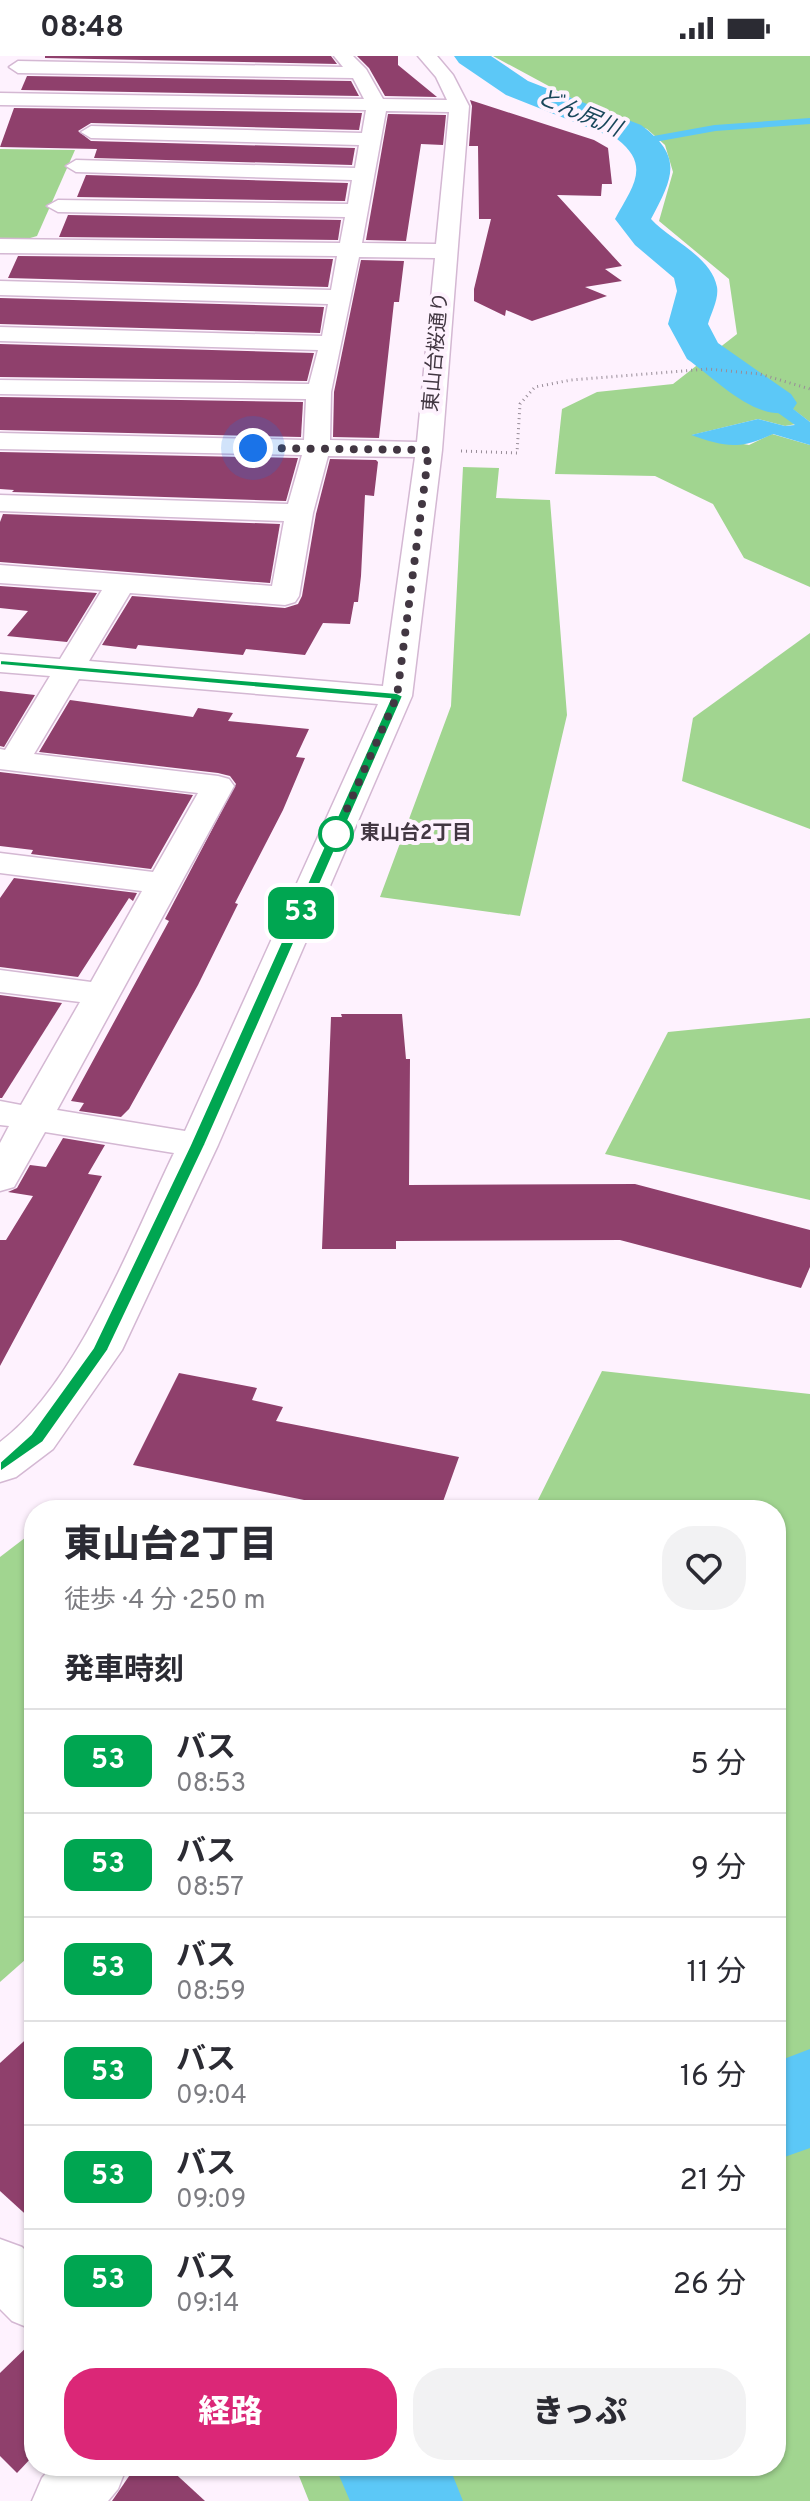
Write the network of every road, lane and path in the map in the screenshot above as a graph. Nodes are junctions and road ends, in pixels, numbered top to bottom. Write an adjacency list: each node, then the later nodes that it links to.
1 (427, 56): 7 (street)
2 (20, 62): 3 (street); 5 (street)
3 (351, 64): 6 (street)
4 (105, 100): 5 (street); 6 (street); 8 (street)
5 (1, 102)
6 (377, 105): 7 (street); 9 (street)
7 (459, 106): 16 (street, 東山台桜通り)
8 (91, 132): 9 (street); 10 (street)
9 (371, 139): 11 (street)
10 (76, 166): 11 (street); 13 (street)
11 (365, 174): 12 (street)
12 (358, 211): 13 (street); 15 (street)
13 (49, 226): 14 (street); 15 (street)
14 (1, 248)
15 (350, 251): 16 (street); 18 (street)
16 (446, 251): 26 (street, 東山台桜通り)
17 (0, 288): 18 (street)
18 (341, 297): 20 (street)
19 (0, 334): 20 (street)
20 (332, 343): 23 (street)
21 (0, 387): 23 (street)
22 (810, 389): 26 (path)
23 (319, 392): 25 (street)
24 (0, 441): 25 (street)
25 (317, 449): 26 (street); 28 (street)
26 (429, 450): 33 (street, 東山台桜通り)
27 (0, 503): 28 (street)
28 (299, 513): 30 (street)
29 (0, 574): 30 (street)
30 (121, 583): 32 (street)
31 (0, 663): 32 (street)
32 (71, 670): 33 (street); 34 (street)
33 (397, 696): 40 (street, 東山台桜通り)
34 (7, 760): 36 (street)
35 (0, 863): 36 (street)
36 (162, 883): 38 (street)
37 (0, 981): 38 (street)
38 (102, 994): 39 (street)
39 (18, 1116): 40 (street); 41 (street)
40 (198, 1145): 42 (street, 東山台桜通り)
41 (0, 1178)
42 (0, 1466)
43 (0, 2268): 44 (street)
44 (24, 2291)
45 (86, 2476): 46 (street)
46 (65, 2501)

